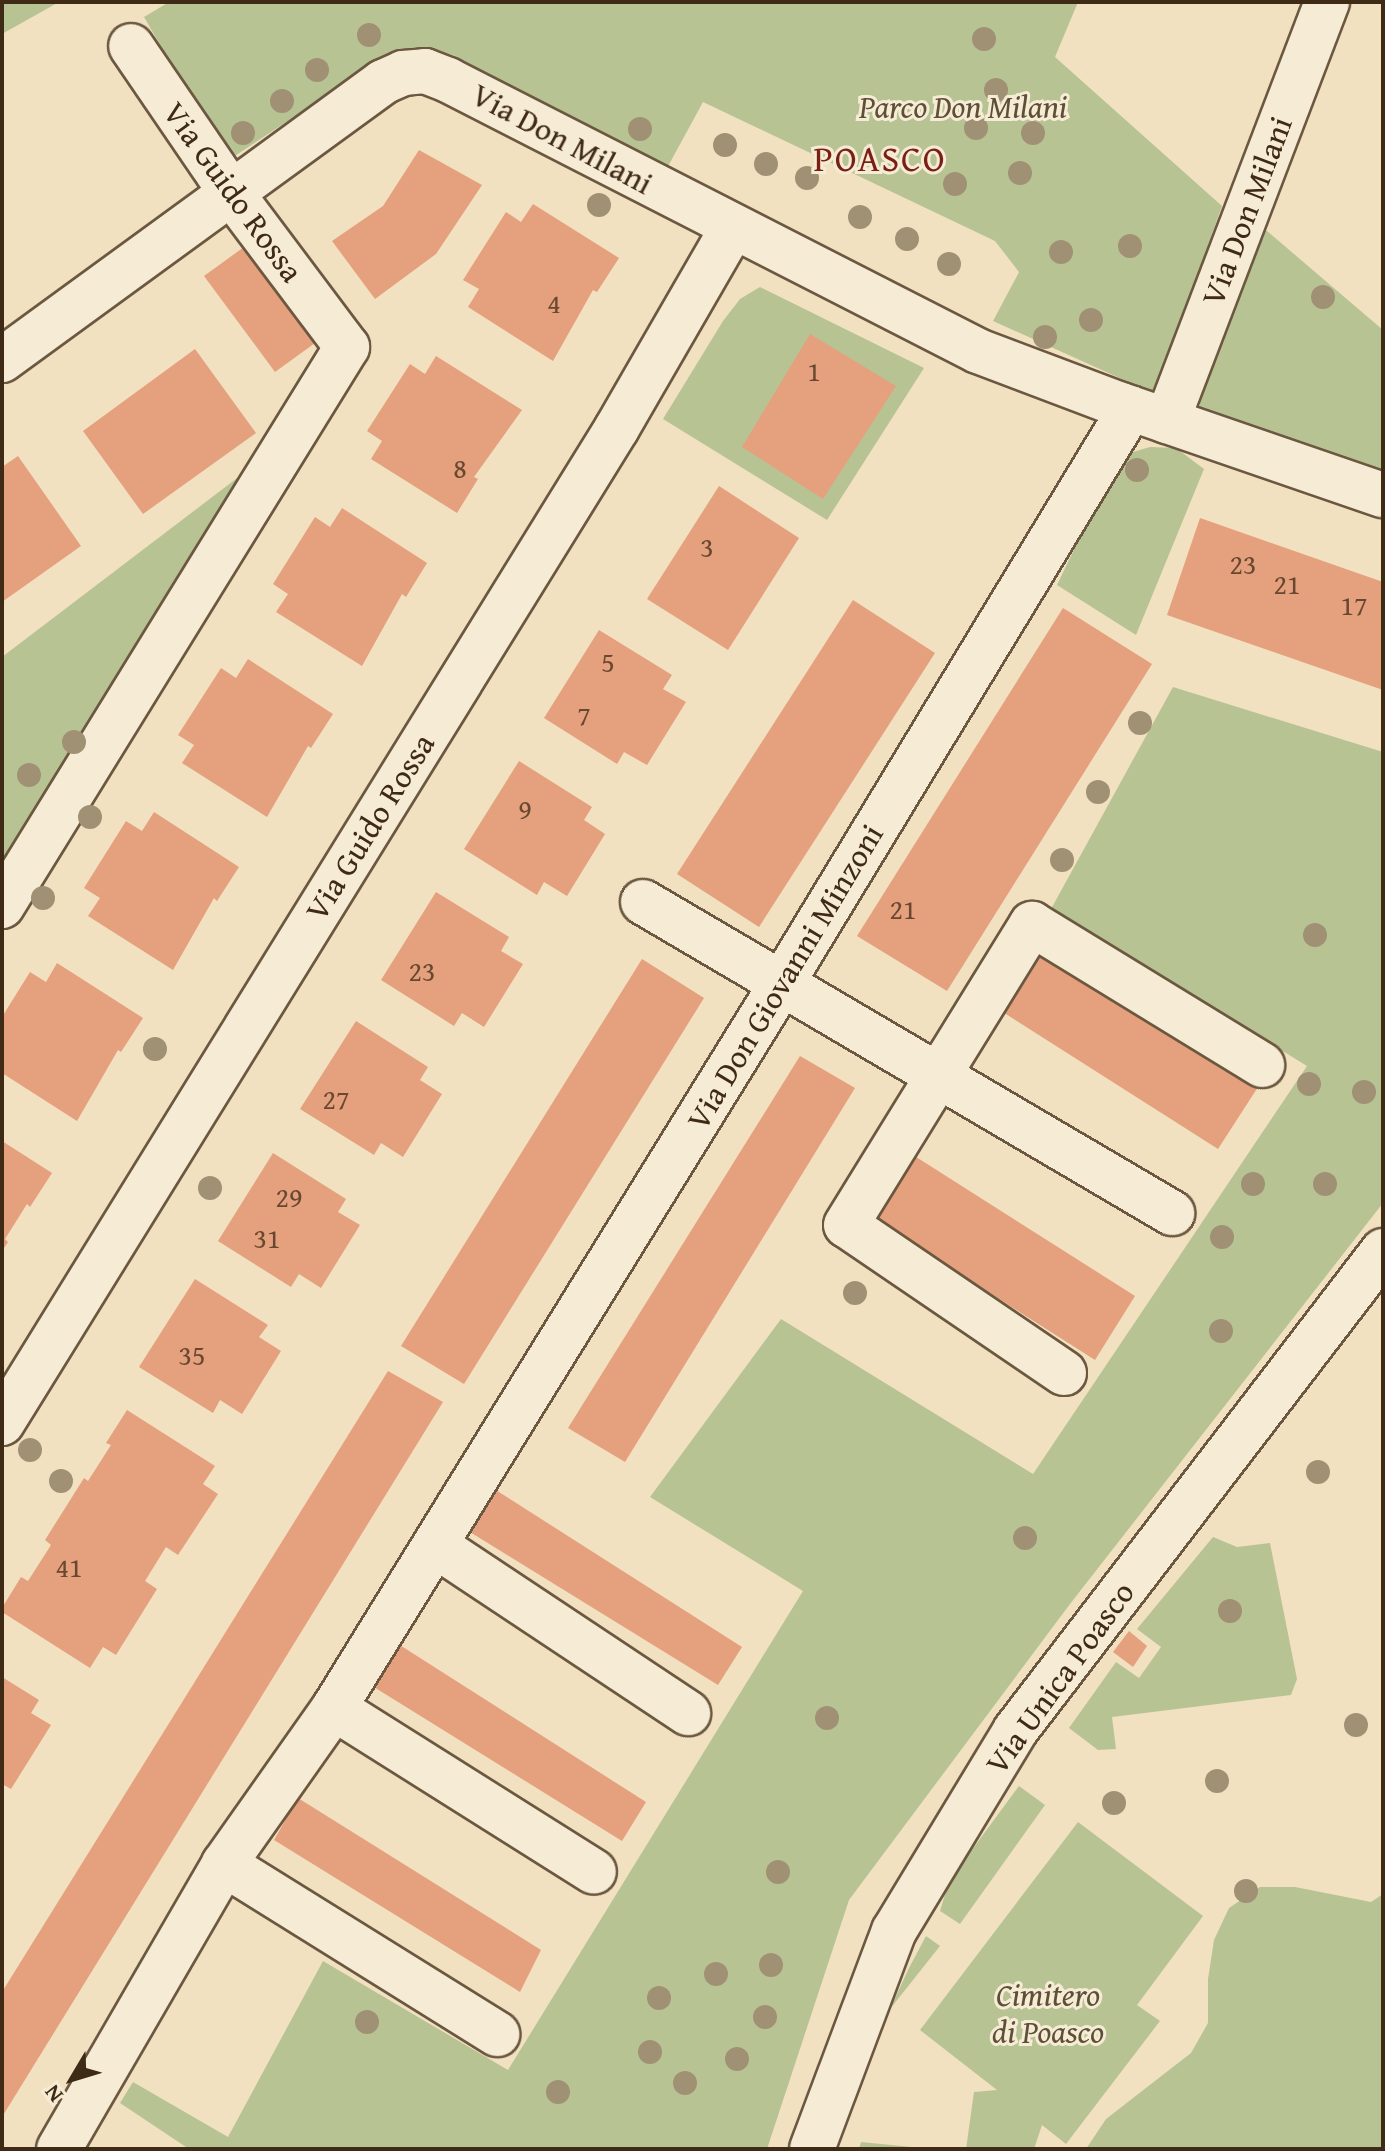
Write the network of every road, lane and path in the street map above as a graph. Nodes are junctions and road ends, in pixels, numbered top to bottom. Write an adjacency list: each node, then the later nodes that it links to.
1 (1327, 2): 6 (street, Via Don Milani)
2 (131, 46): 3 (street, Via Guido Rossa)
3 (232, 194): 4 (street, Via Don Milani); 5 (street, Via Don Milani); 9 (street, Via Guido Rossa)
4 (732, 229): 6 (street, Via Don Milani); 16 (street, Via Guido Rossa)
5 (2, 360)
6 (1149, 414): 7 (street, Via Don Milani); 10 (street, Via Don Giovanni Minzoni)
7 (1383, 495)
8 (643, 902): 10 (street)
9 (2, 906)
10 (784, 981): 12 (street); 17 (street, Via Don Giovanni Minzoni)
11 (1262, 1065): 12 (street)
12 (937, 1073): 13 (street); 15 (street)
13 (1172, 1213)
14 (1383, 1251): 24 (street, Via Unica Poasco)
15 (1064, 1373)
16 (2, 1423)
17 (435, 1545): 18 (street, Via Don Giovanni Minzoni); 19 (street)
18 (334, 1708): 20 (street, Via Don Giovanni Minzoni); 21 (street)
19 (688, 1713)
20 (224, 1864): 22 (street); 23 (street, Via Don Giovanni Minzoni)
21 (594, 1872)
22 (497, 2034)
23 (59, 2149)
24 (812, 2149)

